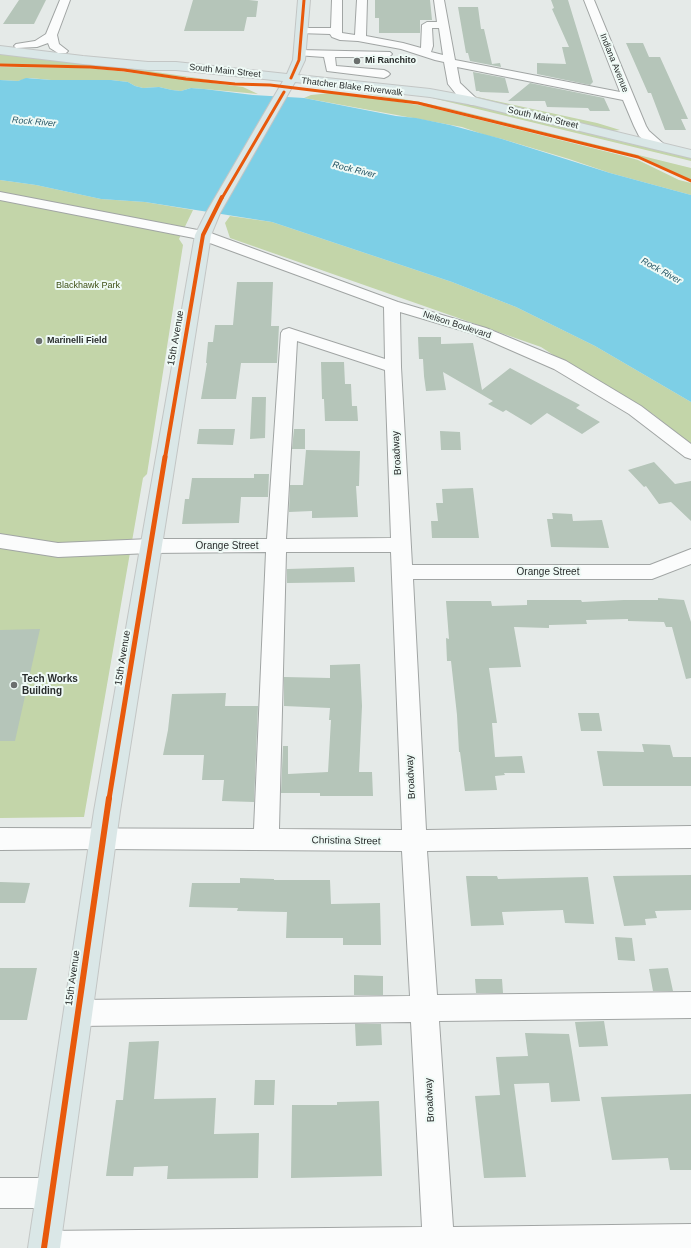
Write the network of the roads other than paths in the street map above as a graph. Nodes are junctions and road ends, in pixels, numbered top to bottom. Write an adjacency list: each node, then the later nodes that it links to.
1 (65, 0): 10 (street)
2 (304, 0): 8 (main road, 15th Avenue)
3 (337, 0): 9 (street)
4 (362, 0): 11 (street)
5 (440, 0): 7 (street)
6 (589, 0): 28 (street, Indiana Avenue)
7 (444, 25): 19 (street); 20 (street)
8 (302, 31): 9 (street); 17 (main road, 15th Avenue)
9 (336, 31): 11 (street)
10 (51, 35): 13 (street); 16 (street)
11 (358, 38): 14 (street)
12 (0, 43): 13 (main road, South Main Street)
13 (20, 46): 16 (main road, South Main Street)
14 (386, 49): 18 (street); 19 (street); 22 (street)
15 (0, 50): 21 (main road, South Main Street)
16 (62, 51): 21 (main road, South Main Street)
17 (300, 53): 18 (street); 23 (main road, 15th Avenue)
18 (329, 53): 22 (street)
19 (427, 54): 20 (street)
20 (449, 58): 24 (street); 28 (street)
21 (176, 66): 23 (main road, South Main Street); 30 (main road)
22 (384, 74): 25 (street)
23 (291, 78): 25 (main road, South Main Street); 30 (main road, 15th Avenue)
24 (454, 84): 27 (street); 29 (street)
25 (371, 87): 26 (main road, South Main Street); 30 (main road)
26 (393, 90): 27 (main road, South Main Street); 35 (main road, South Main Street)
27 (430, 93): 29 (main road, South Main Street)
28 (628, 97): 31 (street, Indiana Avenue)
29 (473, 101): 32 (main road, South Main Street)
30 (264, 126): 37 (main road, 15th Avenue)
31 (640, 126): 32 (street); 33 (street, Indiana Avenue)
32 (612, 134): 33 (main road, South Main Street)
33 (660, 146): 34 (main road, South Main Street)
34 (691, 154)
35 (691, 163)
36 (0, 196): 37 (street, Nelson Boulevard)
37 (204, 235): 38 (street, Nelson Boulevard); 43 (main road, 15th Avenue)
38 (392, 305): 39 (street, Broadway); 40 (street, Nelson Boulevard)
39 (393, 367): 42 (street, Broadway); 44 (street)
40 (691, 453)
41 (0, 541): 43 (street, Orange Street)
42 (401, 545): 44 (street, Orange Street); 46 (street, Broadway)
43 (150, 546): 44 (street, Orange Street); 48 (main road, 15th Avenue)
44 (276, 546): 50 (street)
45 (691, 556): 46 (street, Orange Street)
46 (402, 572): 51 (street, Broadway)
47 (691, 837): 51 (street, Christina Street)
48 (103, 838): 49 (street, Christina Street); 50 (street, Christina Street); 54 (main road, 15th Avenue)
49 (0, 839)
50 (266, 840): 51 (street, Christina Street)
51 (414, 841): 53 (street, Broadway)
52 (691, 1005): 53 (street)
53 (424, 1008): 54 (street); 58 (street, Broadway)
54 (78, 1013): 56 (main road, 15th Avenue)
55 (0, 1193): 56 (street)
56 (52, 1193): 59 (main road, 15th Avenue)
57 (691, 1240): 58 (street)
58 (438, 1246): 59 (street)
59 (44, 1248)

